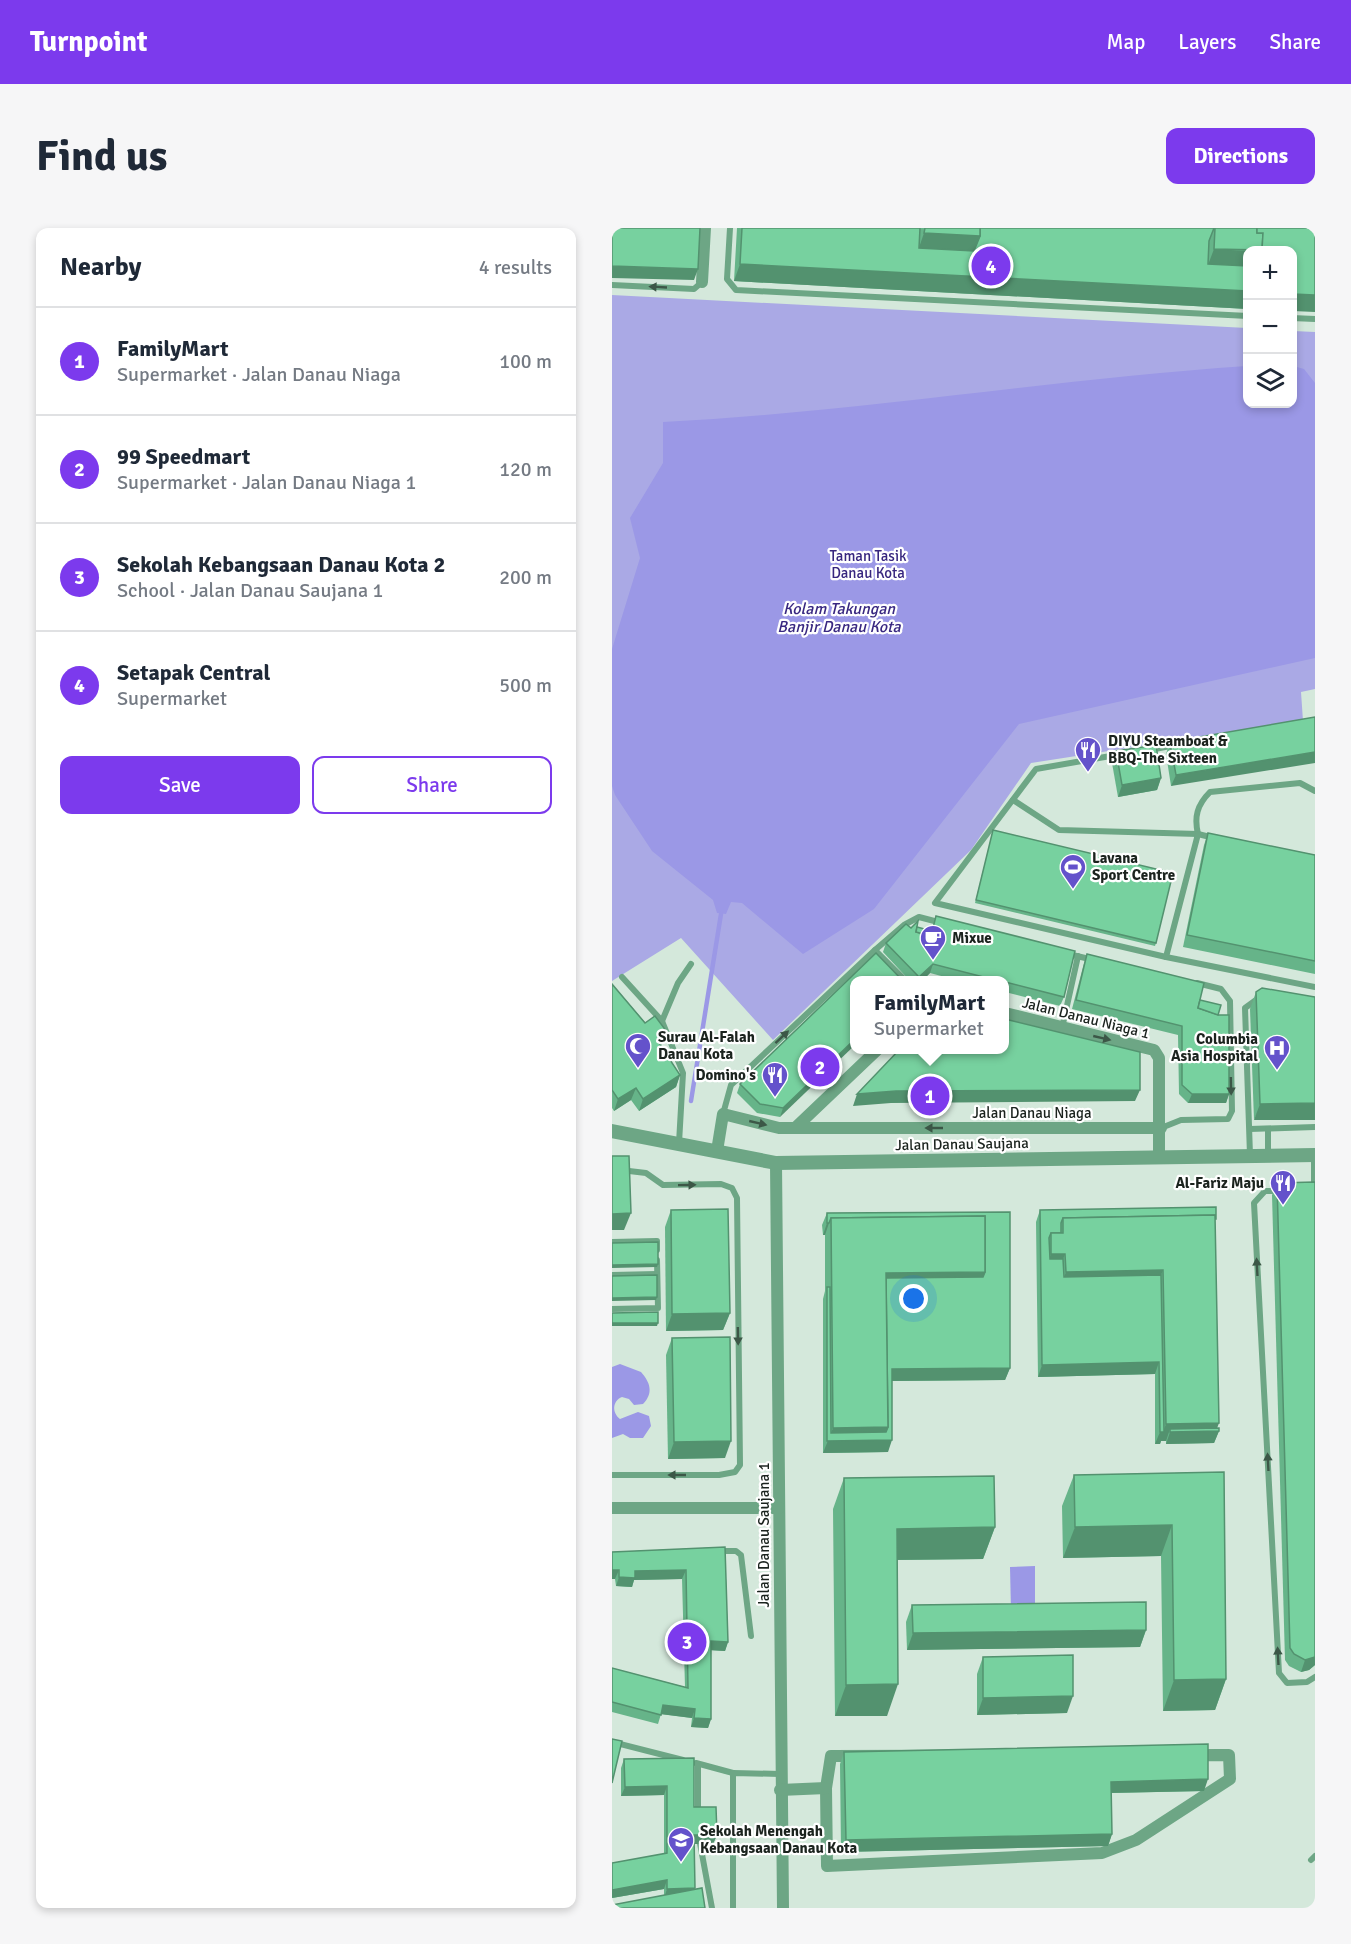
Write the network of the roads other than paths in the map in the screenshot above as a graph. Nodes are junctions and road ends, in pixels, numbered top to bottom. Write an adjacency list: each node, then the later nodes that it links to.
1 (692, 228): 2 (street)
2 (705, 228): 4 (street)
3 (730, 228): 6 (lane)
4 (702, 282): 5 (lane, one-way to 5)
5 (612, 285)
6 (1243, 316)
7 (1297, 318): 8 (lane)
8 (1315, 319)
9 (1187, 743): 10 (lane)
10 (1141, 751)
11 (1129, 753): 13 (lane)
12 (1315, 791): 14 (lane)
13 (1013, 800): 14 (lane); 20 (lane)
14 (1198, 834): 15 (lane); 20 (lane)
15 (1221, 839)
16 (953, 926): 17 (lane)
17 (875, 950): 23 (lane); 32 (lane, one-way to 17)
18 (1055, 951): 19 (lane)
19 (1078, 956): 21 (lane); 30 (lane)
20 (1166, 957): 26 (lane)
21 (1100, 961)
22 (691, 964): 29 (lane)
23 (900, 976)
24 (622, 977): 29 (lane)
25 (1188, 981): 35 (lane, one-way to 35)
26 (1315, 987)
27 (1265, 1002): 36 (lane)
28 (1009, 1014): 30 (street, Jalan Danau Niaga 1)
29 (662, 1021): 39 (lane)
30 (1062, 1028): 35 (street, Jalan Danau Niaga 1, one-way to 35)
31 (873, 1054): 34 (street)
32 (723, 1114): 34 (street, Jalan Danau Niaga, one-way to 34); 40 (street)
33 (1315, 1127): 37 (lane)
34 (795, 1128): 35 (street, Jalan Danau Niaga, one-way to 34)
35 (1161, 1128): 44 (street)
36 (1250, 1129): 37 (lane); 43 (lane)
37 (1268, 1129): 41 (lane)
38 (612, 1131): 39 (street, Jalan Danau Saujana)
39 (679, 1144): 40 (street, Jalan Danau Saujana)
40 (717, 1151): 45 (street, Jalan Danau Saujana)
41 (1268, 1155): 42 (street, Jalan Danau Saujana); 43 (street, Jalan Danau Saujana)
42 (1314, 1155): 49 (lane)
43 (1250, 1156): 44 (street, Jalan Danau Saujana)
44 (1158, 1157): 45 (street, Jalan Danau Saujana)
45 (776, 1163): 56 (street, Jalan Danau Saujana 1)
46 (612, 1168): 54 (lane, one-way to 54)
47 (1294, 1190): 59 (lane, one-way to 47)
48 (1304, 1190): 49 (lane)
49 (1315, 1190)
50 (612, 1242): 51 (lane)
51 (657, 1274): 52 (lane); 53 (lane)
52 (612, 1275)
53 (612, 1309)
54 (612, 1475)
55 (612, 1508): 56 (street)
56 (779, 1508): 63 (street, Jalan Danau Saujana 1)
57 (713, 1551): 58 (lane)
58 (751, 1636)
59 (1315, 1677)
60 (612, 1742): 61 (lane)
61 (698, 1764): 62 (lane); 66 (lane)
62 (733, 1773): 63 (lane); 69 (lane)
63 (780, 1774): 65 (street, Jalan Danau Saujana 1)
64 (826, 1788): 64 (street); 65 (street)
65 (780, 1790): 70 (street, Jalan Danau Saujana 1)
66 (698, 1819)
67 (698, 1830): 68 (lane)
68 (712, 1908)
69 (733, 1908)
70 (783, 1908)

